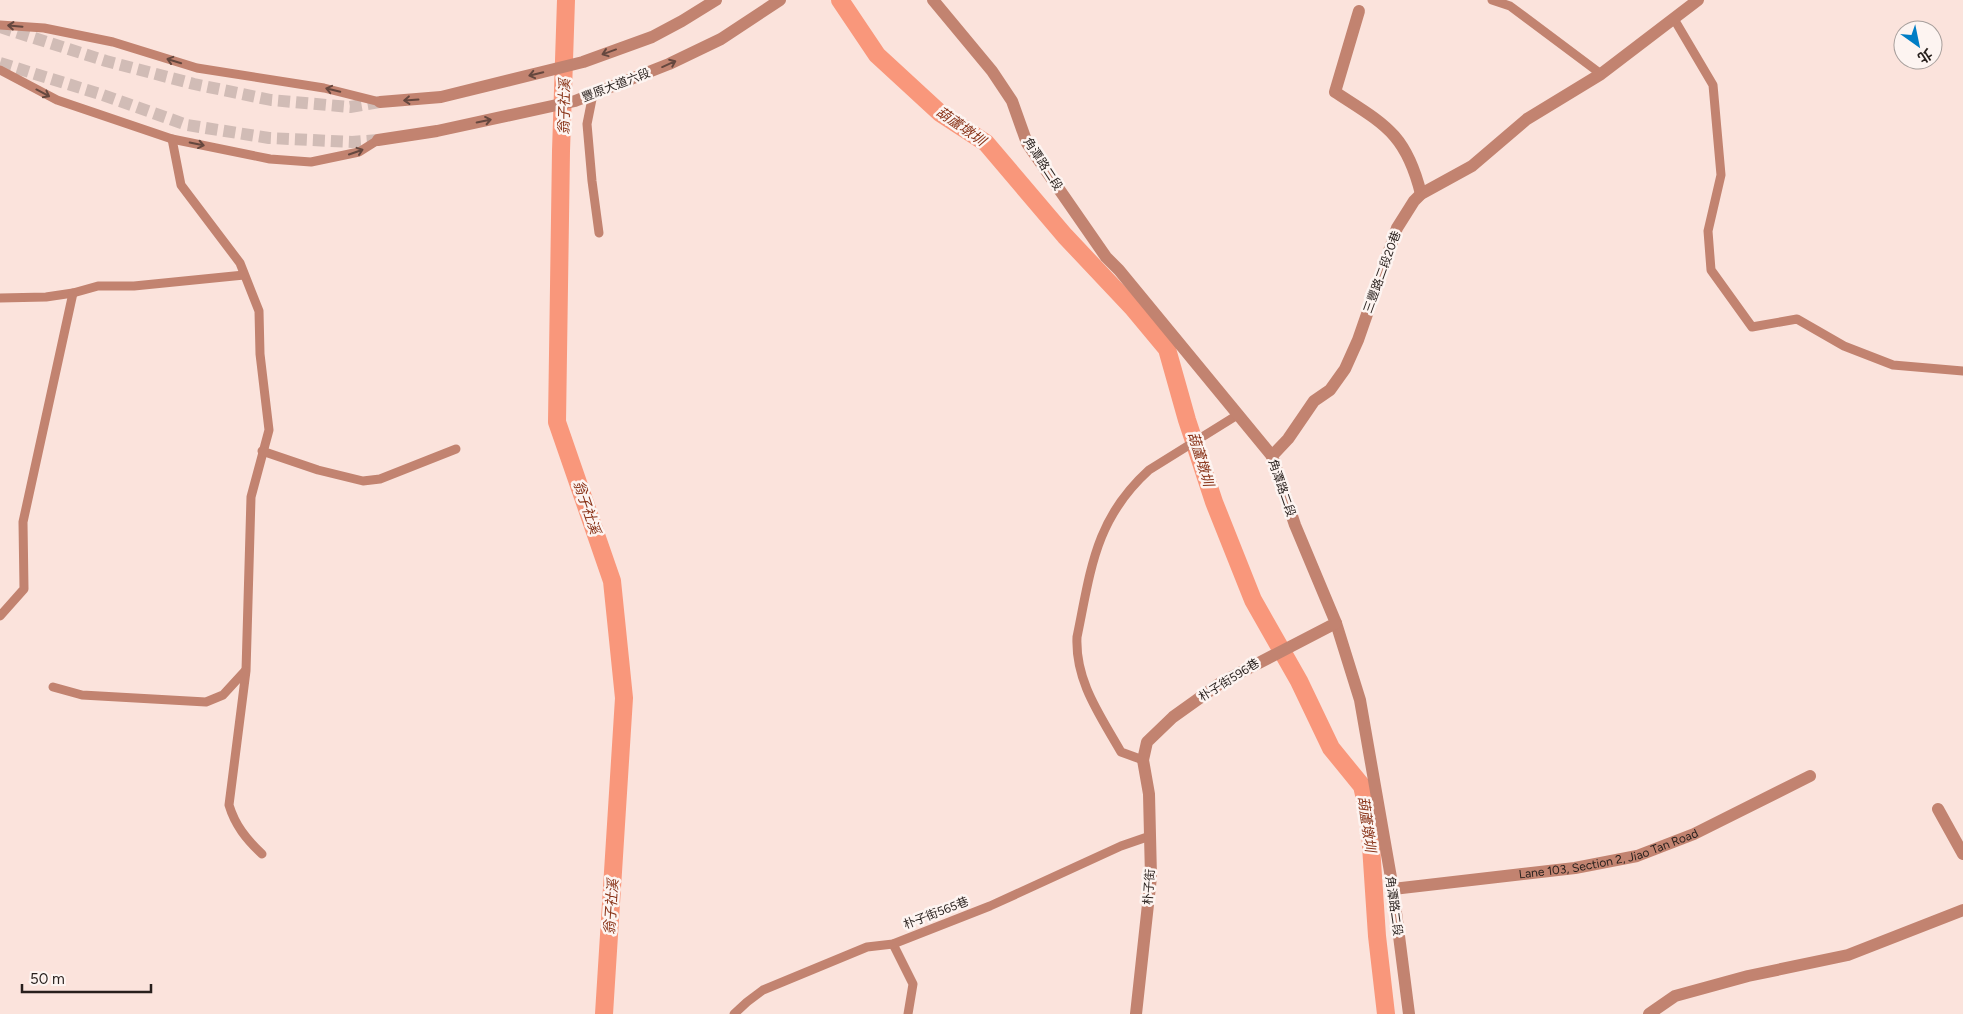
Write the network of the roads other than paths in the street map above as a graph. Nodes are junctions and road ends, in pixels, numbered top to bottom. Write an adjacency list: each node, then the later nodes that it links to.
1 (716, 0): 12 (street, one-way to 12)
2 (780, 0): 11 (street, 豐原大道六段, one-way to 2)
3 (933, 0): 21 (street, 角潭路二段)
4 (1492, 0): 10 (lane)
5 (1698, 0): 7 (street, 三豐路二段20巷)
6 (1359, 11): 15 (street)
7 (1674, 19): 10 (street, 三豐路二段20巷); 20 (lane)
8 (0, 25): 12 (lane, one-way to 8)
9 (0, 70): 13 (lane, one-way to 13)
10 (1601, 74): 15 (street, 三豐路二段20巷)
11 (593, 94): 14 (street, 豐原大道六段, one-way to 11); 16 (lane)
12 (380, 102)
13 (172, 139): 14 (lane, one-way to 14); 17 (lane)
14 (378, 140)
15 (1421, 194): 24 (street, 三豐路二段20巷)
16 (599, 233)
17 (244, 275): 18 (lane); 23 (lane)
18 (73, 293): 19 (lane); 25 (lane)
19 (0, 298)
20 (1963, 371)
21 (1239, 414): 24 (street, 角潭路二段); 29 (lane)
22 (456, 449): 23 (lane)
23 (262, 451): 27 (lane)
24 (1272, 456): 26 (street, 角潭路二段)
25 (0, 616)
26 (1336, 623): 29 (street, 朴子街596巷); 35 (street, 角潭路二段)
27 (246, 671): 28 (lane); 33 (lane)
28 (53, 687)
29 (1143, 760): 32 (street, 朴子街)
30 (1810, 776): 35 (street, Lane 103, Section 2, Jiao Tan Road)
31 (1938, 809): 34 (street)
32 (1150, 836): 37 (lane, 朴子街565巷); 40 (street, 朴子街)
33 (262, 854)
34 (1963, 854)
35 (1393, 889): 41 (street, 角潭路二段)
36 (1963, 910): 42 (street)
37 (893, 944): 38 (lane, 朴子街565巷); 39 (lane)
38 (734, 1014)
39 (908, 1014)
40 (1136, 1014)
41 (1408, 1014)
42 (1649, 1014)

